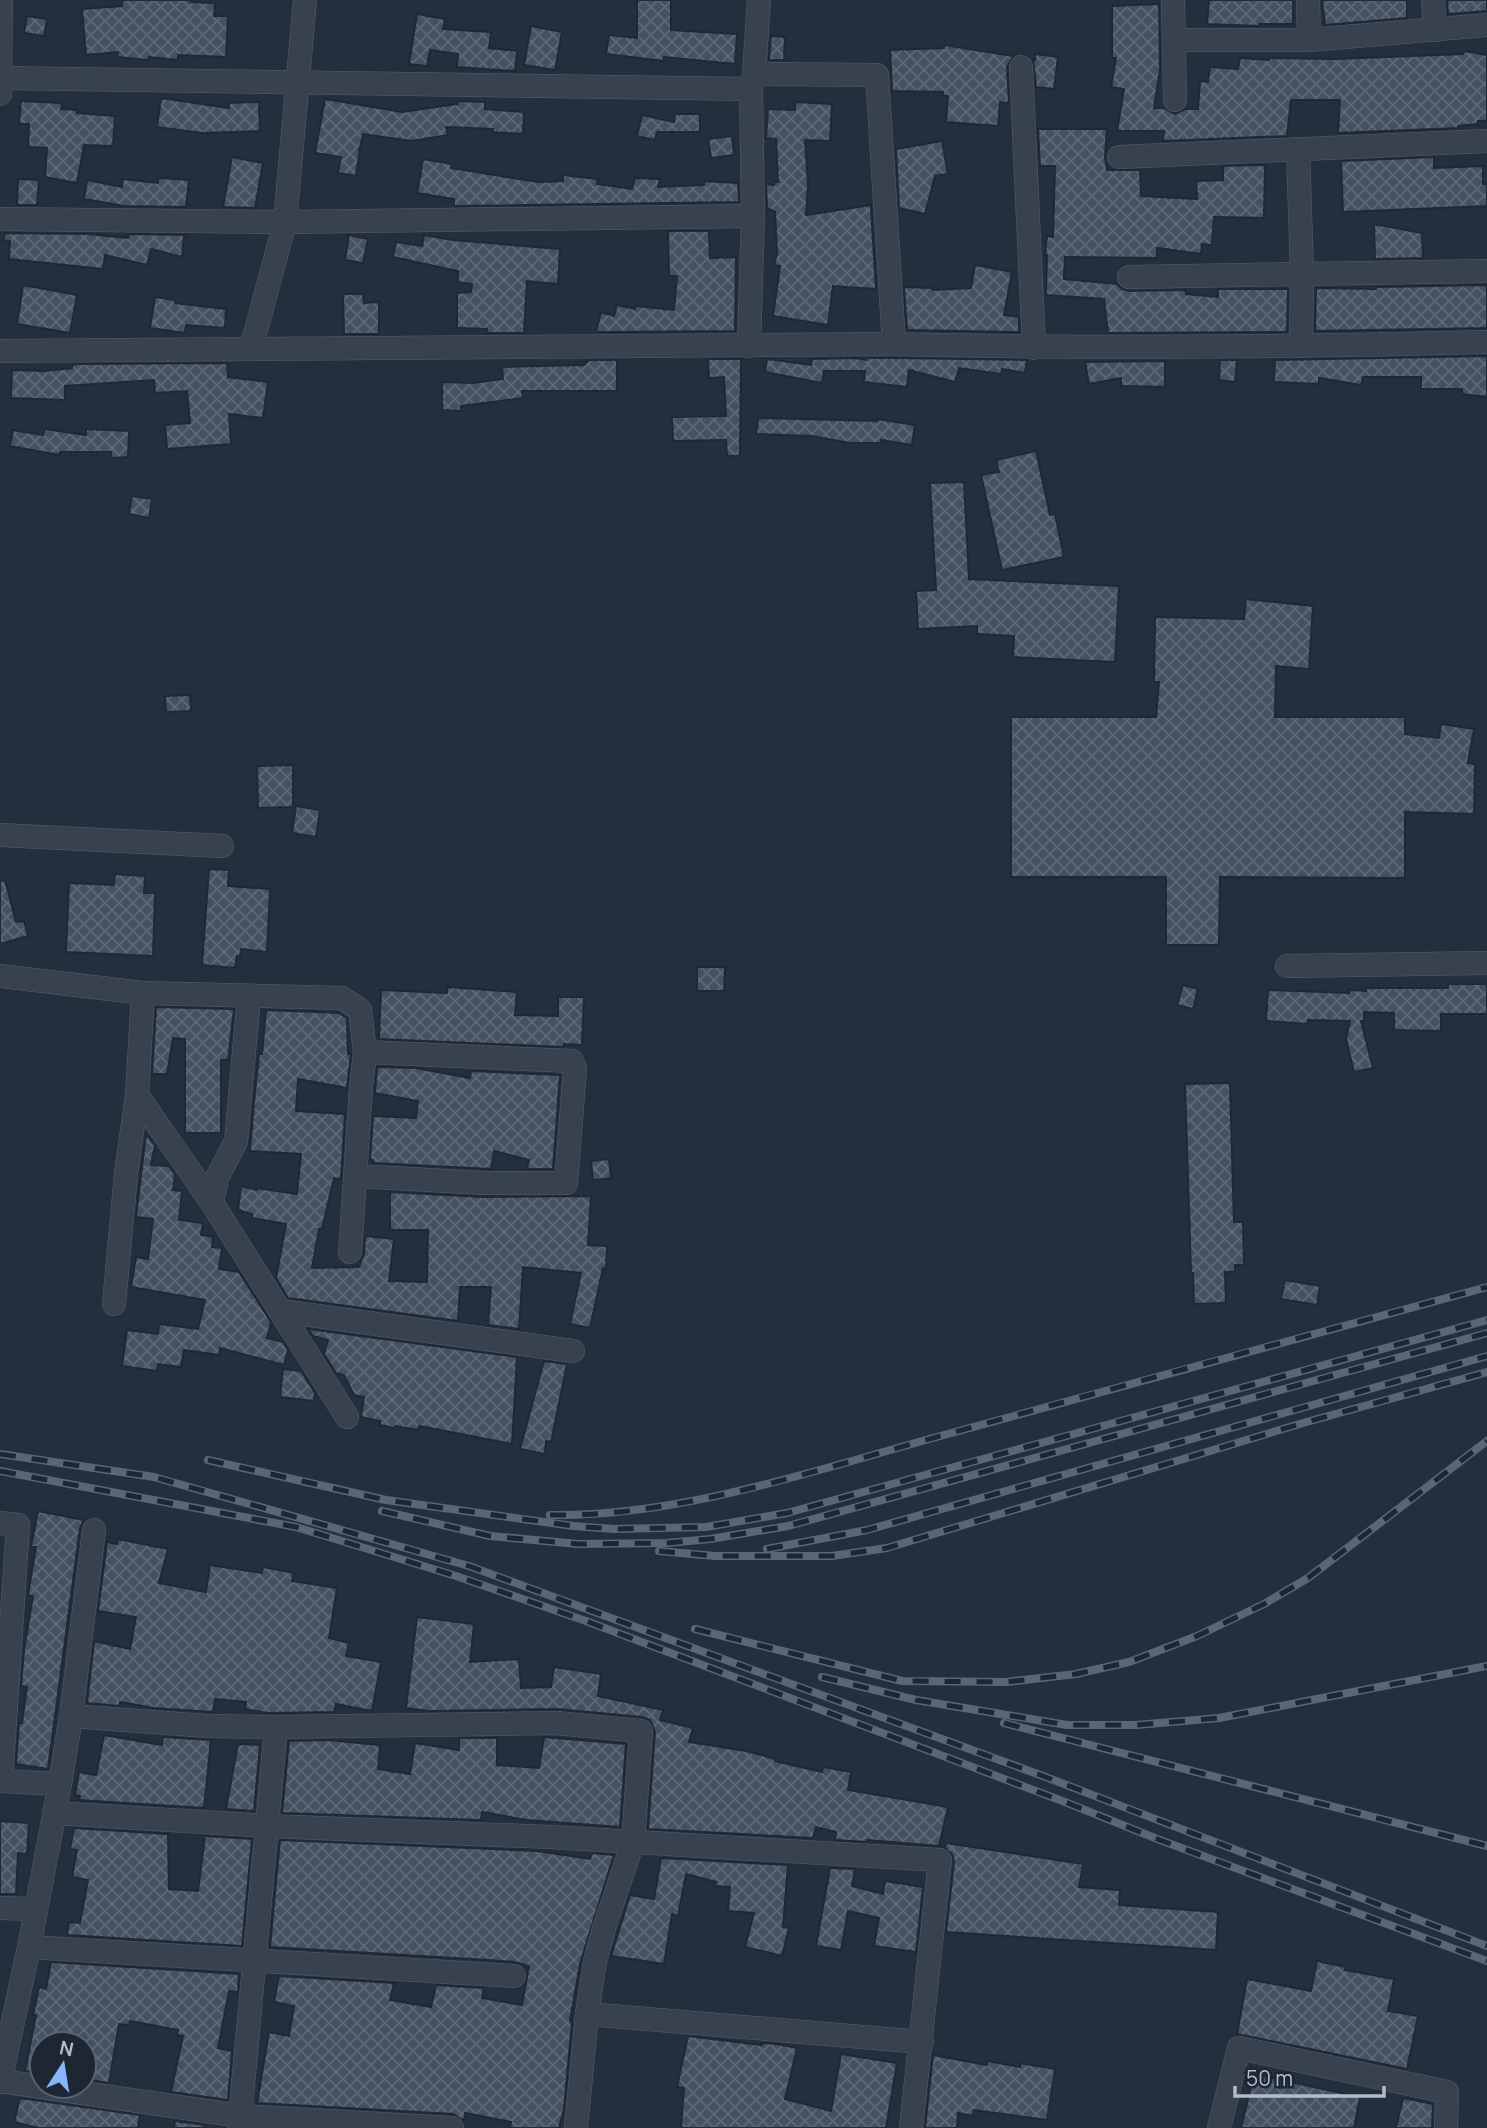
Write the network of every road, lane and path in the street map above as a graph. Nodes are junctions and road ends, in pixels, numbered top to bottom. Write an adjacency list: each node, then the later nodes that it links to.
1 (1, 0): 12 (street)
2 (305, 0): 13 (street)
3 (759, 0): 14 (street)
4 (1173, 0): 9 (street)
5 (1308, 0): 10 (street)
6 (1433, 0): 8 (street)
7 (1487, 25): 8 (street)
8 (1435, 30): 10 (street)
9 (1174, 40): 10 (street); 16 (street)
10 (1309, 40)
11 (1020, 67): 30 (street)
12 (0, 78): 13 (street); 15 (street)
13 (297, 81): 14 (street); 22 (street)
14 (752, 81): 20 (street); 27 (street)
15 (0, 94)
16 (1175, 100)
17 (1487, 141): 18 (street)
18 (1298, 149): 19 (street); 24 (street)
19 (1119, 157)
20 (753, 216): 22 (street); 28 (street)
21 (0, 219): 22 (street)
22 (285, 222): 31 (street)
23 (1487, 271): 24 (street)
24 (1302, 274): 25 (street); 29 (street)
25 (1129, 277)
26 (1487, 342): 29 (street)
27 (894, 344): 28 (street); 30 (street)
28 (749, 346): 31 (street)
29 (1301, 346): 30 (street)
30 (1034, 348)
31 (251, 349): 32 (street)
32 (0, 351)
33 (0, 835): 34 (street)
34 (222, 846)
35 (1487, 963): 36 (street)
36 (1287, 966)
37 (0, 976): 38 (street)
38 (143, 993): 39 (street); 41 (street)
39 (249, 996): 40 (street); 43 (street)
40 (365, 1052): 42 (street); 42 (street)
41 (136, 1095): 43 (street); 45 (street)
42 (356, 1176): 44 (street)
43 (212, 1203): 46 (street)
44 (350, 1252)
45 (114, 1304)
46 (281, 1311): 47 (street); 48 (street)
47 (573, 1351)
48 (347, 1418)
49 (0, 1523): 53 (street)
50 (93, 1530): 51 (street)
51 (71, 1716): 52 (street); 54 (street)
52 (276, 1727): 56 (street); 57 (street)
53 (0, 1781): 54 (street)
54 (60, 1784): 55 (street)
55 (54, 1813): 56 (street); 59 (street)
56 (268, 1826): 57 (street); 61 (street)
57 (633, 1842): 63 (street); 64 (street)
58 (0, 1908): 59 (street)
59 (35, 1909): 60 (street)
60 (29, 1947): 61 (street); 65 (street)
61 (254, 1961): 62 (street); 66 (street)
62 (514, 1976)
63 (587, 2014): 64 (street); 68 (street)
64 (922, 2042): 69 (street)
65 (0, 2082): 66 (street)
66 (240, 2122): 67 (street)
67 (452, 2128)
68 (576, 2128)
69 (911, 2128)
70 (1219, 2128): 71 (street)
71 (1446, 2128)

